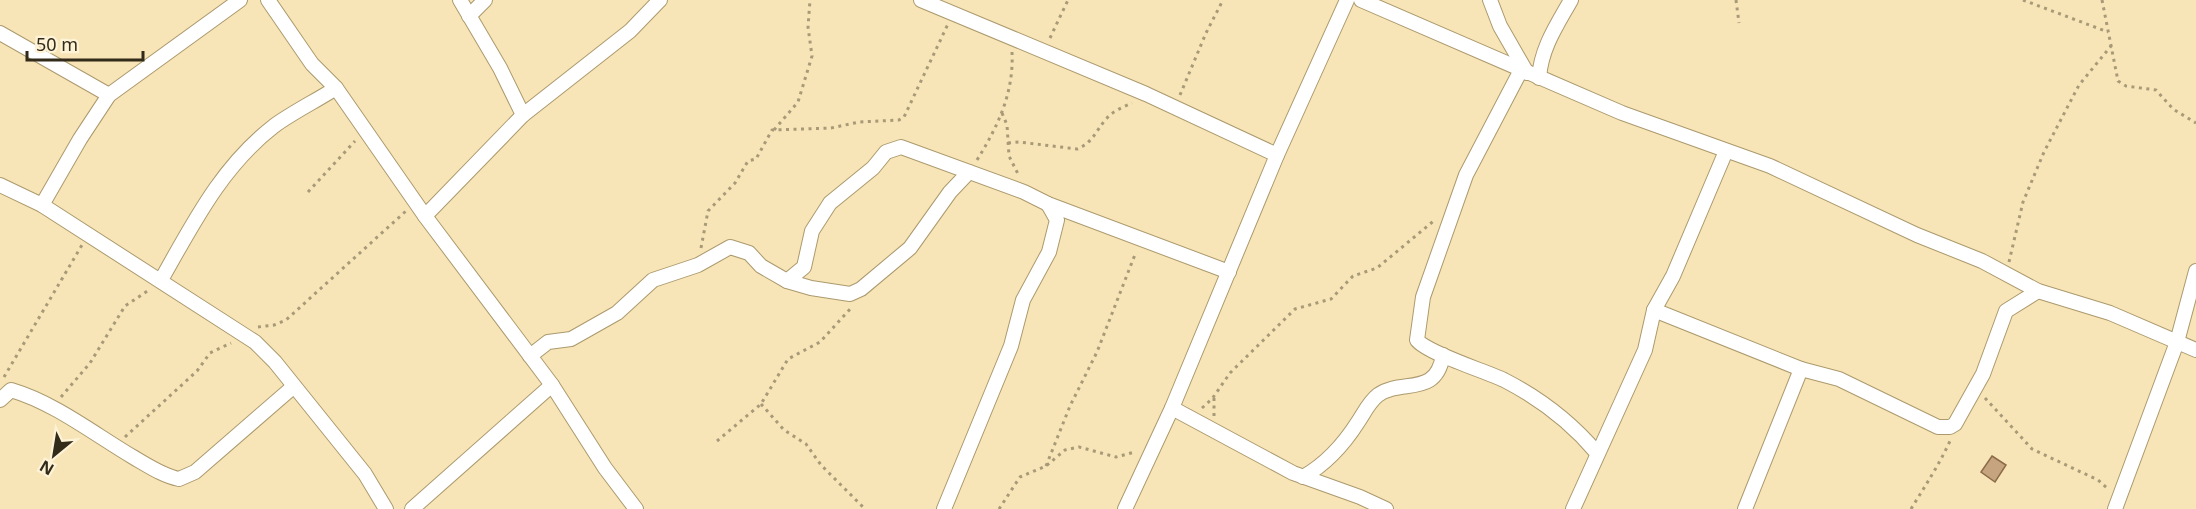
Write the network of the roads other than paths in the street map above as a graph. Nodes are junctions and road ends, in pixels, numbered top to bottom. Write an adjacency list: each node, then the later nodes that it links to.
1 (240, 0): 15 (street)
2 (268, 0): 14 (street)
3 (460, 0): 11 (street)
4 (485, 0): 11 (street)
5 (660, 0): 16 (street)
6 (921, 0): 18 (street)
7 (1347, 0): 18 (street)
8 (1362, 0): 13 (street)
9 (1490, 0): 13 (street)
10 (1571, 0): 13 (street)
11 (469, 16): 16 (street)
12 (0, 33): 15 (street)
13 (1529, 73): 17 (street); 32 (street)
14 (336, 88): 23 (street); 26 (street)
15 (110, 95): 22 (street)
16 (523, 115): 23 (street)
17 (1726, 151): 28 (street); 29 (street)
18 (1277, 155): 25 (street)
19 (969, 172): 21 (street); 27 (street); 27 (street)
20 (0, 185): 22 (street)
21 (1048, 204): 25 (street); 46 (street)
22 (42, 205): 26 (street)
23 (425, 216): 33 (street)
24 (2196, 270): 30 (street)
25 (1229, 272): 39 (street)
26 (161, 280): 37 (street)
27 (786, 281): 33 (street)
28 (2038, 291): 30 (street); 34 (street)
29 (1654, 310): 34 (street); 40 (street)
30 (2177, 342): 31 (street); 42 (street)
31 (2196, 350)
32 (1443, 355): 40 (street); 41 (street)
33 (530, 356): 36 (street)
34 (1801, 369): 50 (street)
35 (4, 385): 37 (street); 38 (street)
36 (552, 385): 44 (street); 45 (street)
37 (293, 387): 43 (street)
38 (0, 400)
39 (1172, 408): 41 (street); 47 (street)
40 (1597, 453): 49 (street)
41 (1303, 477): 48 (street)
42 (2117, 503)
43 (386, 509)
44 (412, 509)
45 (636, 509)
46 (944, 509)
47 (1125, 509)
48 (1386, 509)
49 (1573, 509)
50 (1744, 509)

